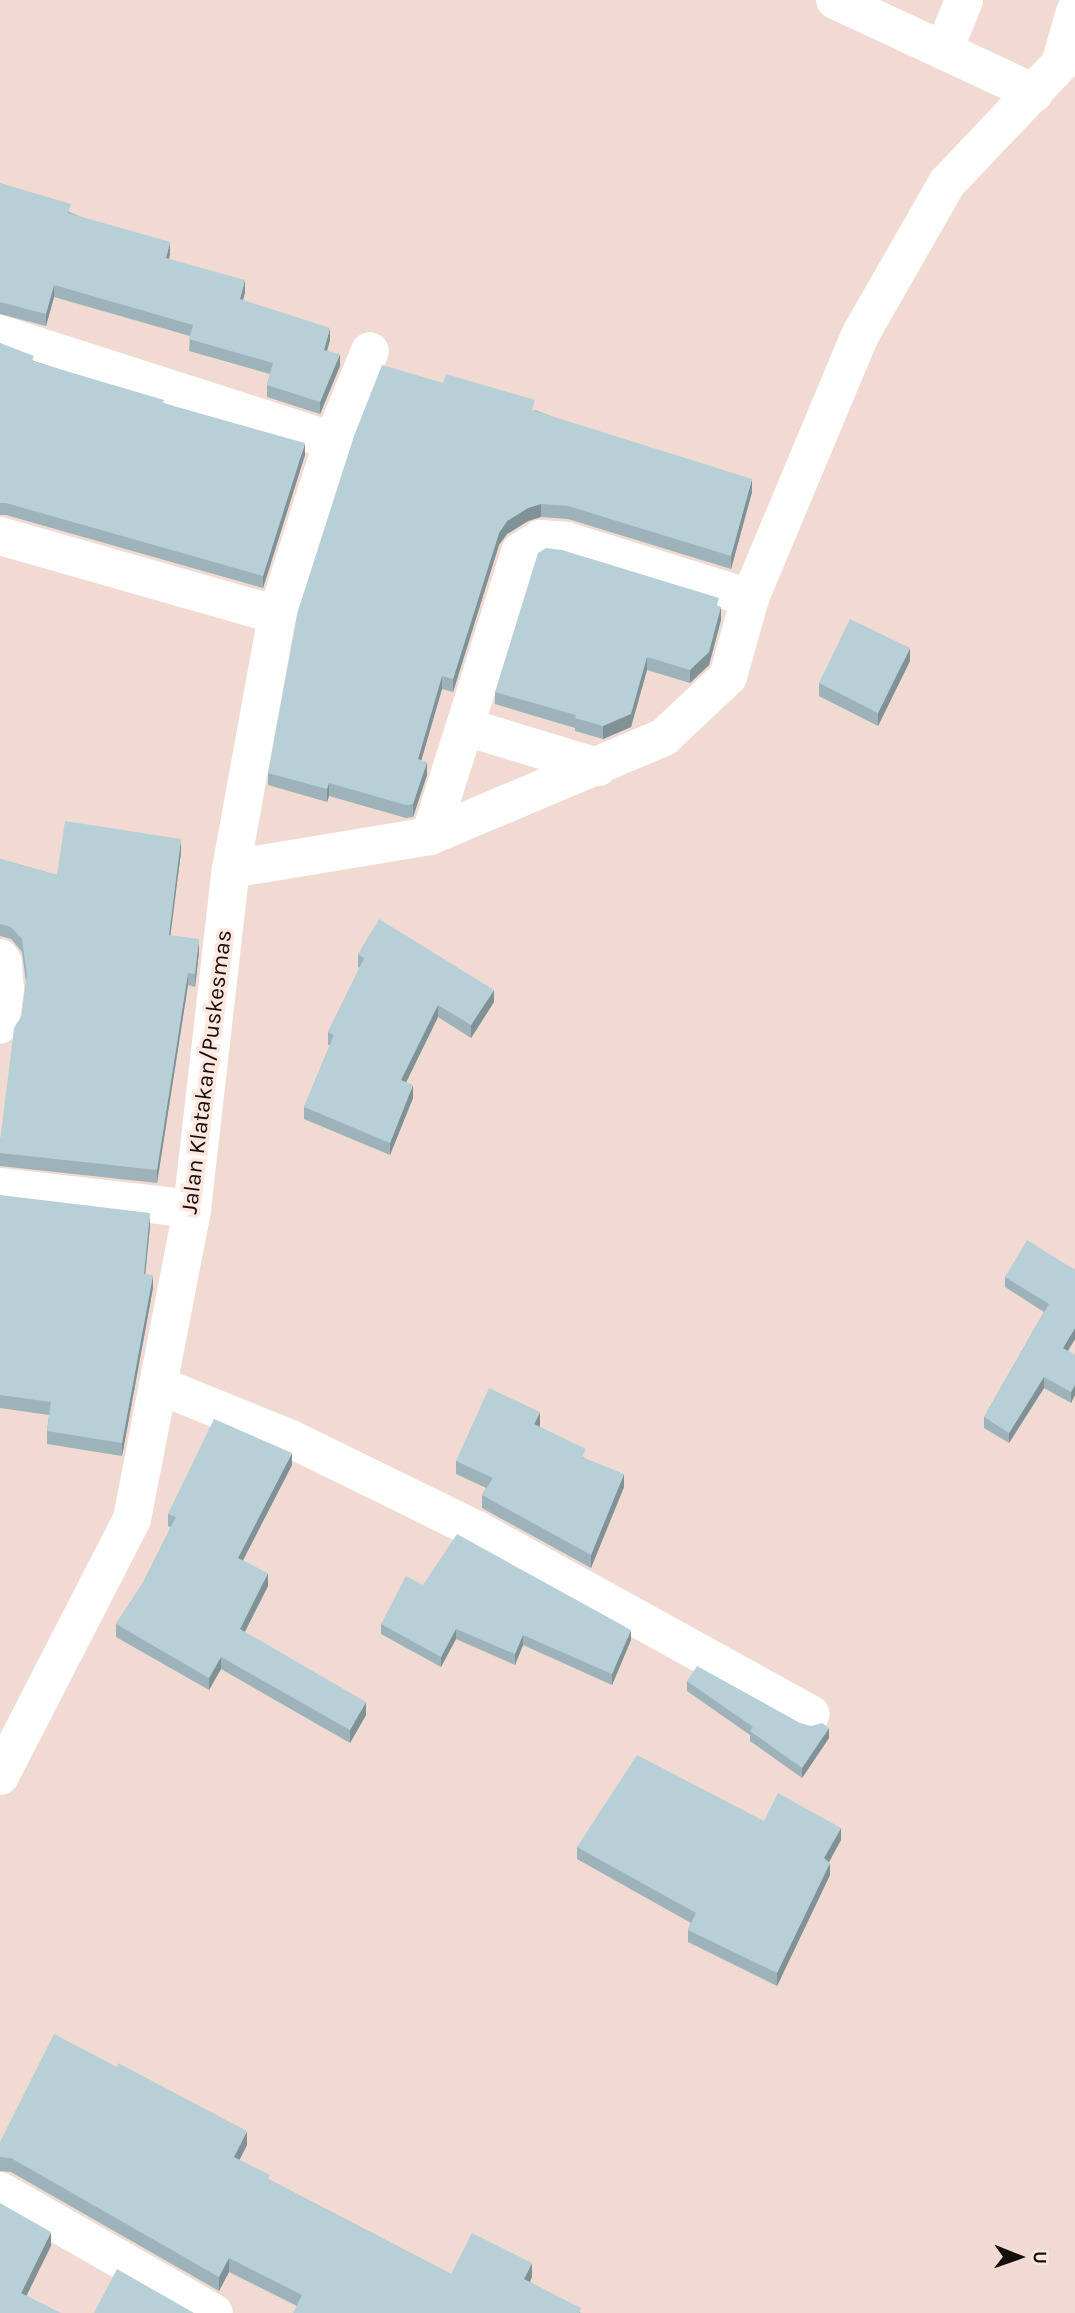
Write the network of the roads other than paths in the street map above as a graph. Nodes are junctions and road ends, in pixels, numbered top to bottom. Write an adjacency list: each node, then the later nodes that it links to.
1 (835, 0): 4 (street)
2 (964, 0): 4 (street)
3 (1075, 12): 5 (street)
4 (944, 50): 5 (street)
5 (1034, 93): 10 (street)
6 (0, 334): 8 (street)
7 (370, 351): 8 (street, Jalan Klatakan/Puskesmas)
8 (333, 441): 11 (street, Jalan Klatakan/Puskesmas)
9 (0, 536): 11 (street)
10 (750, 598): 12 (street); 13 (street)
11 (277, 615): 15 (street, Jalan Klatakan/Puskesmas)
12 (466, 727): 13 (street); 14 (street)
13 (598, 767): 14 (street)
14 (430, 836): 15 (street)
15 (231, 869): 19 (street, Jalan Klatakan/Puskesmas)
16 (0, 958): 17 (street)
17 (0, 1026)
18 (0, 1187): 19 (street)
19 (192, 1209): 20 (street, Jalan Klatakan/Puskesmas)
20 (158, 1385): 21 (street); 22 (street, Jalan Klatakan/Puskesmas)
21 (811, 1714)
22 (0, 1776)
23 (0, 2191): 24 (street)
24 (214, 2313)

